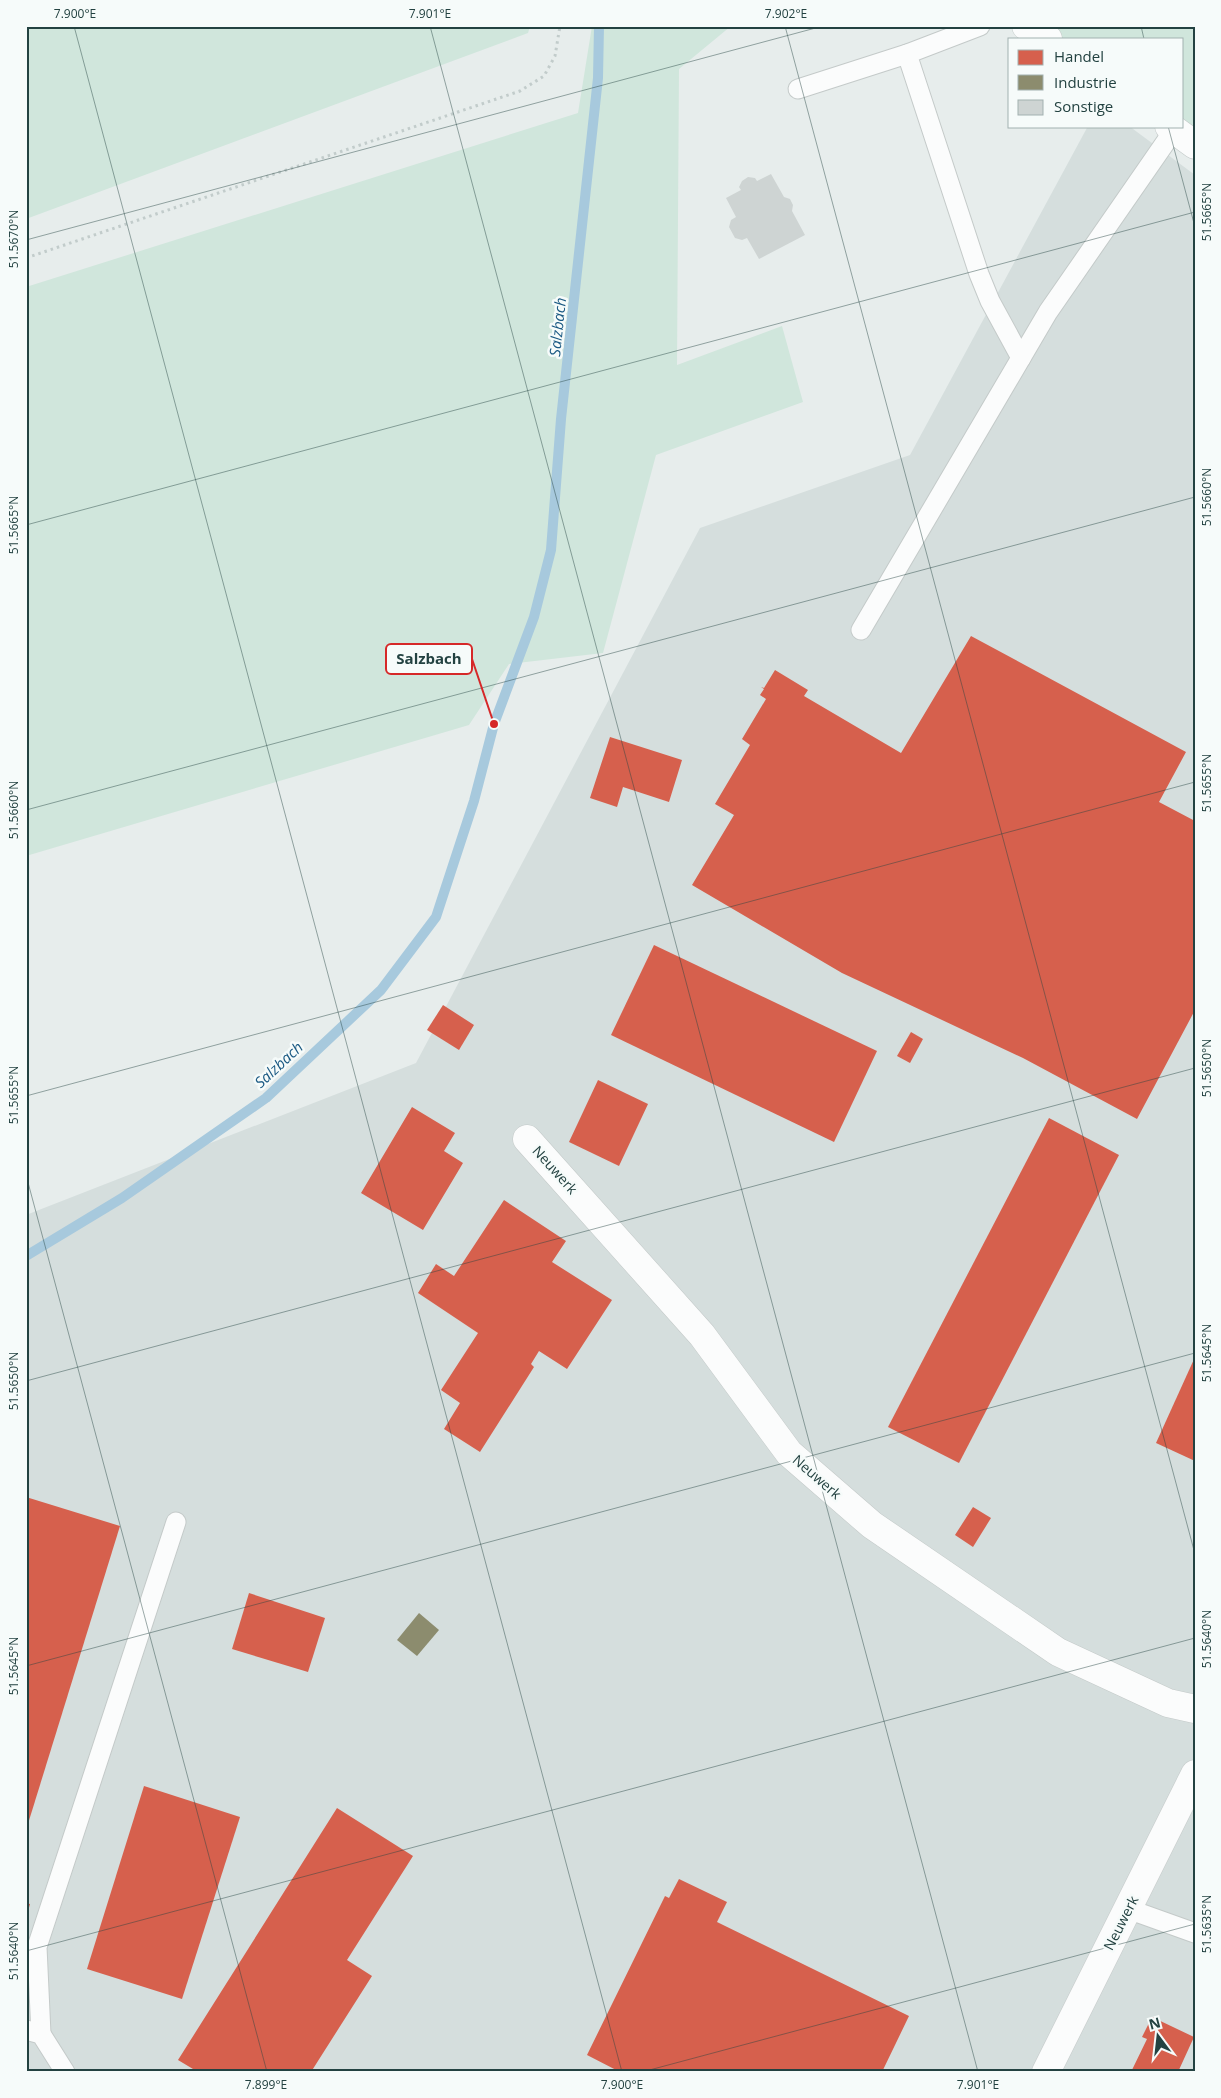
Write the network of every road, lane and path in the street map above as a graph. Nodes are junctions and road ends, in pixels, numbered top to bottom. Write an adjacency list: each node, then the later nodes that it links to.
1 (560, 26): 8 (path)
2 (980, 26): 5 (lane)
3 (1026, 26): 4 (street)
4 (1046, 38)
5 (908, 54): 6 (lane); 9 (lane)
6 (798, 89)
7 (1179, 134): 9 (lane)
8 (26, 258)
9 (1022, 358): 10 (lane)
10 (861, 630)
11 (527, 1140): 13 (street, Neuwerk)
12 (176, 1522): 17 (lane)
13 (1195, 1709)
14 (1195, 1774): 15 (street, Neuwerk)
15 (1128, 1909): 16 (lane); 19 (street, Neuwerk)
16 (1195, 1933)
17 (34, 2032): 18 (lane)
18 (65, 2072)
19 (1046, 2072)

